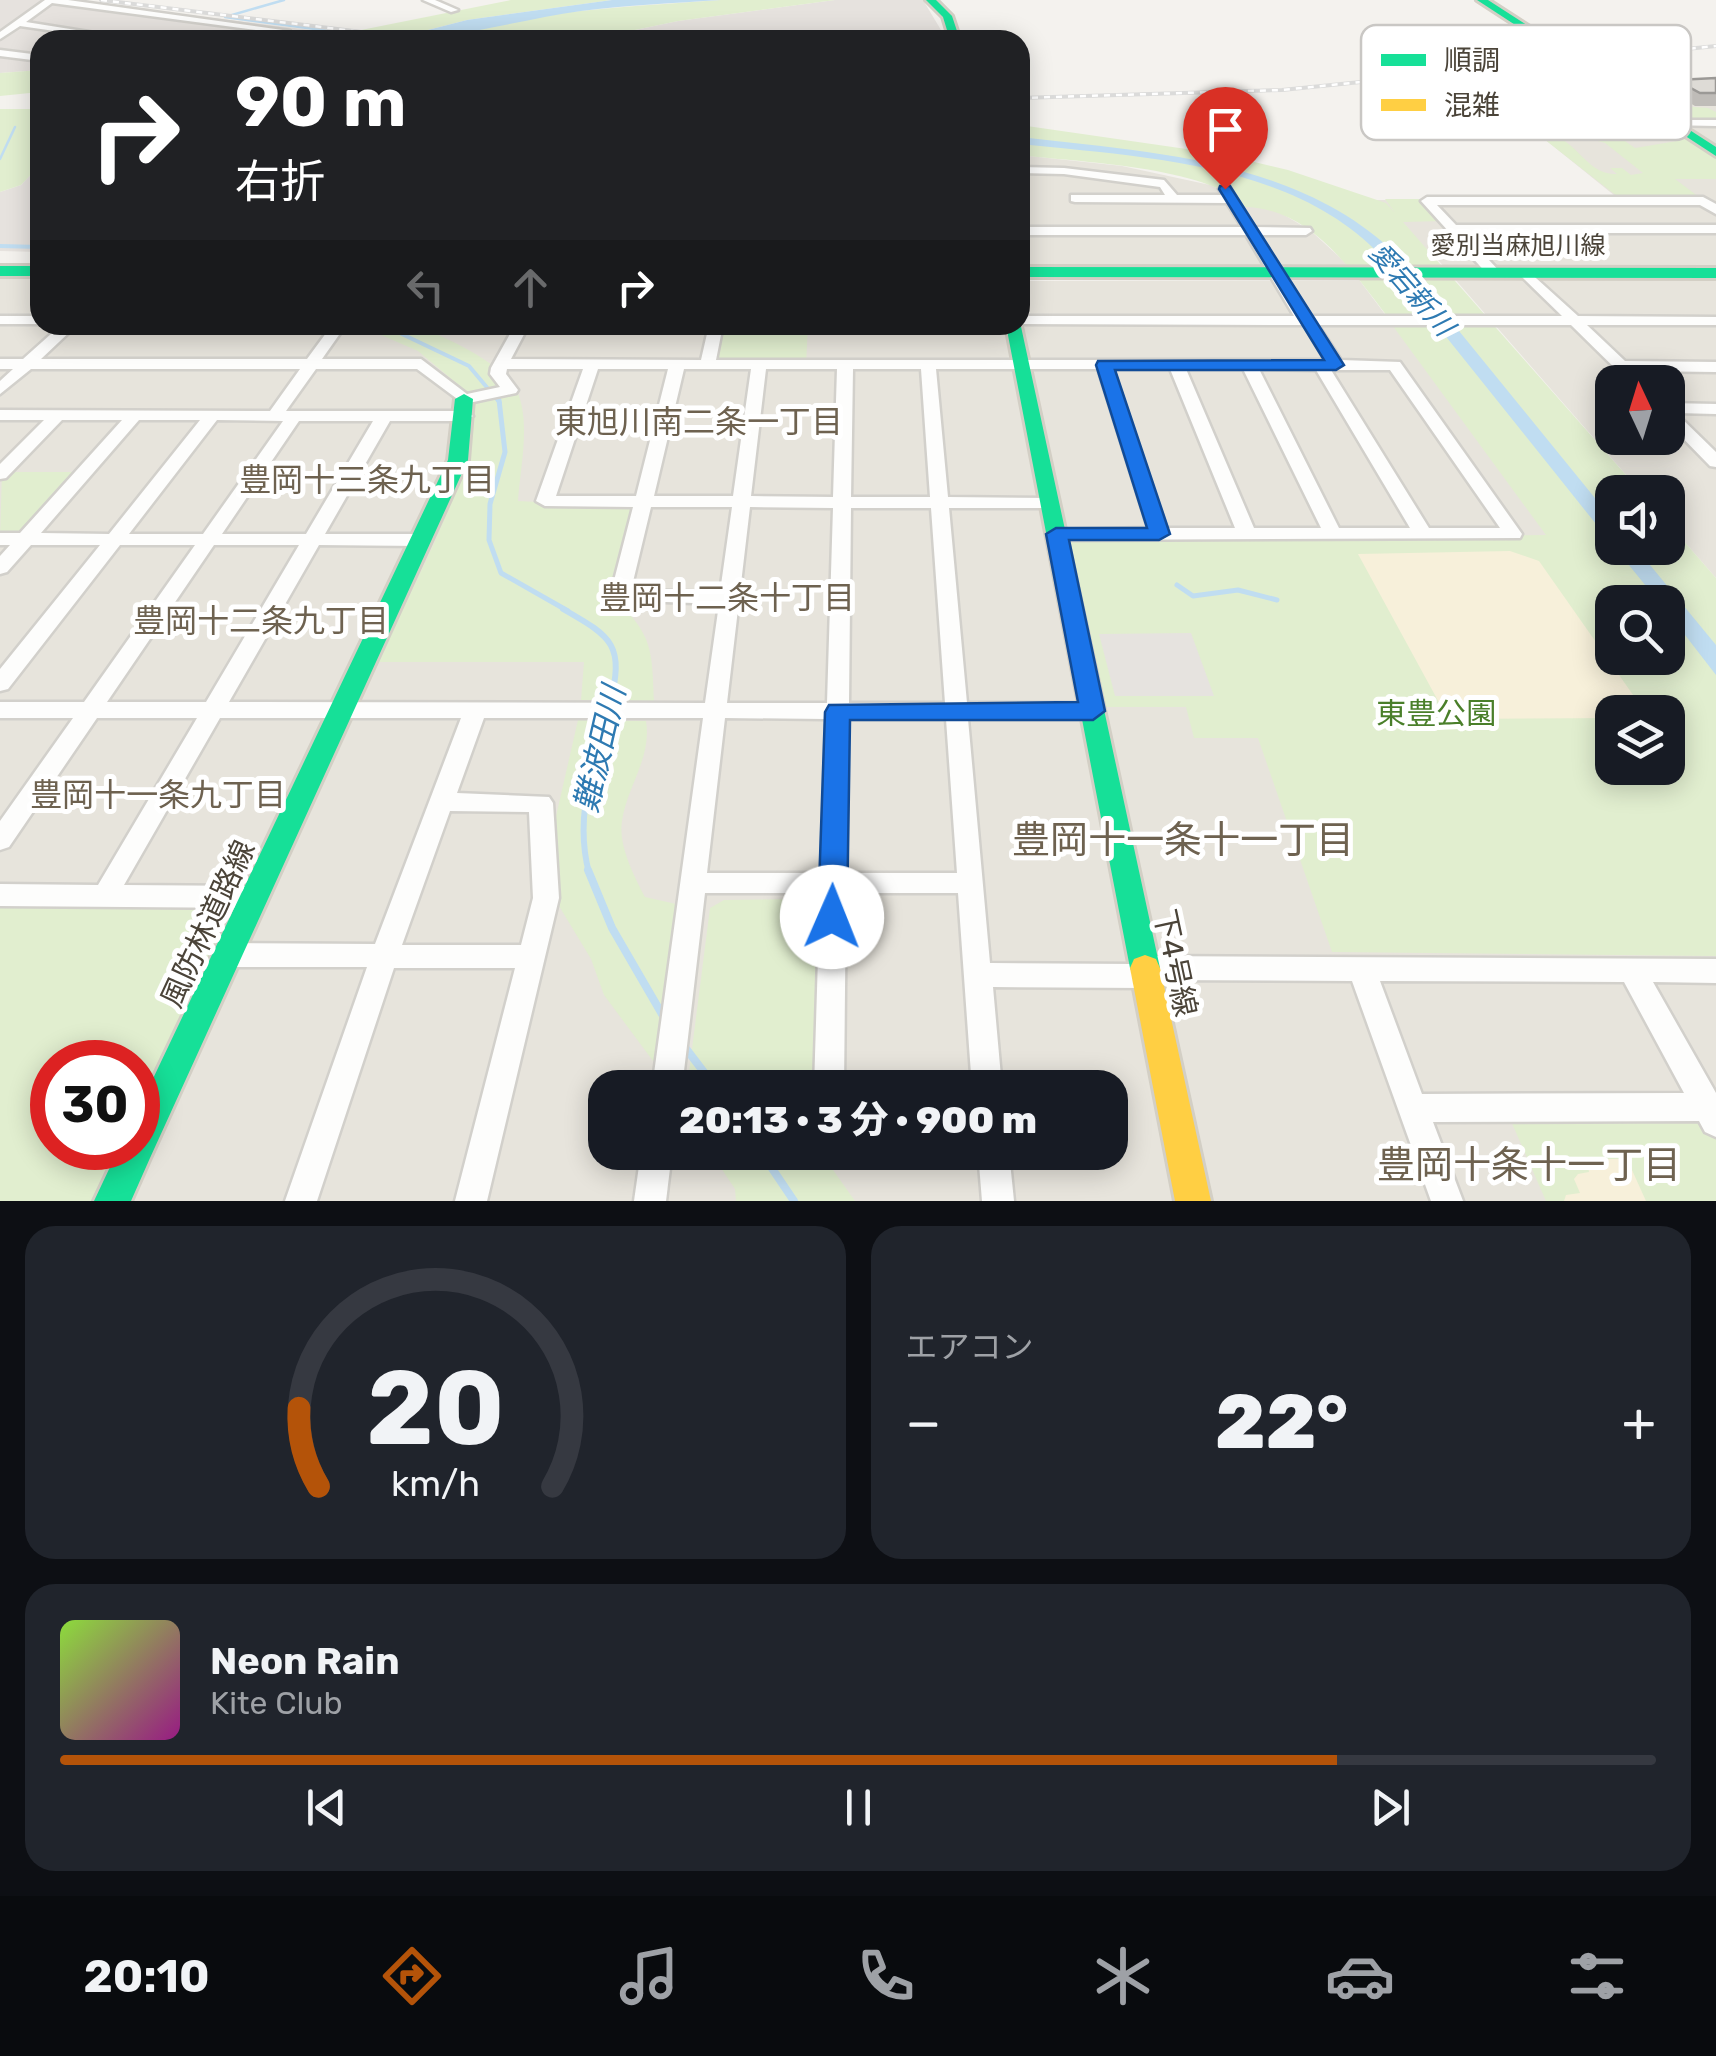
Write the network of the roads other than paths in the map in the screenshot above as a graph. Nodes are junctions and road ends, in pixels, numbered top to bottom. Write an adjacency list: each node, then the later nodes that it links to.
1 (50, 0): 6 (street); 9 (street)
2 (427, 0): 5 (street)
3 (931, 0): 10 (street)
4 (1482, 0): 7 (street)
5 (454, 10)
6 (18, 23): 8 (street); 11 (street)
7 (1520, 25)
8 (66, 30)
9 (278, 30)
10 (951, 30)
11 (0, 36)
12 (0, 52): 13 (street)
13 (30, 56)
14 (1691, 136): 15 (street)
15 (1716, 152)
16 (1030, 170): 17 (street)
17 (1064, 171): 18 (street); 19 (street)
18 (1075, 198): 19 (street); 24 (street)
19 (1173, 198): 25 (street)
20 (1716, 210): 21 (street)
21 (1452, 229): 22 (street); 31 (street)
22 (1716, 229)
23 (1030, 231): 24 (street)
24 (1085, 231): 25 (street)
25 (1251, 232): 26 (street); 30 (street)
26 (1306, 232)
27 (0, 271): 28 (street)
28 (30, 271)
29 (1030, 272): 30 (street, 愛別当麻旭川線)
30 (1275, 273): 31 (street, 愛別当麻旭川線); 37 (street)
31 (1494, 273): 32 (street, 愛別当麻旭川線)
32 (1526, 273): 33 (street, 愛別当麻旭川線); 38 (street)
33 (1716, 274)
34 (0, 320): 35 (street)
35 (30, 320)
36 (1030, 320): 37 (street)
37 (1306, 320): 38 (street); 59 (street)
38 (1574, 321): 39 (street); 60 (street)
39 (1716, 321)
40 (59, 335): 46 (street)
41 (332, 335): 47 (street)
42 (517, 335): 48 (street)
43 (714, 335): 51 (street)
44 (1016, 335): 55 (street, 下4号線)
45 (0, 364): 46 (street)
46 (26, 364): 47 (street); 63 (street)
47 (313, 364): 64 (street); 71 (street)
48 (504, 364): 49 (street); 64 (street)
49 (592, 364): 50 (street); 77 (street)
50 (677, 364): 51 (street); 77 (street)
51 (708, 364): 52 (street)
52 (758, 364): 53 (street); 78 (street)
53 (845, 365): 54 (street); 76 (street)
54 (928, 365): 55 (street); 79 (street)
55 (1022, 365): 56 (street); 80 (street, 下4号線)
56 (1104, 365): 57 (street); 82 (street)
57 (1176, 365): 58 (street); 83 (street)
58 (1250, 365): 59 (street); 84 (street)
59 (1328, 365): 85 (street); 85 (street)
60 (1621, 365)
61 (1685, 366): 62 (street)
62 (1716, 366)
63 (0, 388)
64 (468, 403): 72 (street); 91 (street, 風防林道路線)
65 (1716, 409): 66 (street)
66 (1685, 410)
67 (0, 415): 68 (street)
68 (58, 415): 69 (street); 75 (street)
69 (135, 415): 70 (street); 86 (street)
70 (213, 415): 71 (street); 87 (street)
71 (285, 415): 72 (street); 89 (street)
72 (384, 416): 90 (street)
73 (1685, 428): 74 (street)
74 (1714, 458)
75 (0, 474)
76 (842, 501): 78 (street); 79 (street); 103 (street)
77 (642, 502): 78 (street); 93 (street)
78 (742, 502): 93 (street)
79 (940, 502): 80 (street); 101 (street)
80 (1050, 502): 81 (street, 下4号線)
81 (1056, 534): 82 (street); 102 (street, 下4号線)
82 (1159, 534): 83 (street)
83 (1246, 534): 84 (street)
84 (1333, 534): 85 (street)
85 (1423, 534)
86 (26, 539): 87 (street); 88 (street); 92 (street)
87 (116, 539): 89 (street); 94 (street)
88 (0, 540)
89 (208, 540): 90 (street); 96 (street)
90 (312, 540): 91 (street); 97 (street)
91 (420, 540): 98 (street, 風防林道路線)
92 (0, 568)
93 (729, 598): 100 (street)
94 (0, 684)
95 (0, 710): 96 (street)
96 (89, 710): 97 (street); 105 (street)
97 (213, 710): 98 (street); 110 (street)
98 (341, 710): 99 (street); 111 (street, 風防林道路線)
99 (475, 710): 100 (street); 104 (street)
100 (714, 710): 103 (street); 106 (street)
101 (956, 711): 102 (street); 103 (street); 108 (street)
102 (1093, 711): 118 (street, 下4号線)
103 (838, 712): 107 (street)
104 (440, 802): 113 (street); 114 (street)
105 (0, 840)
106 (692, 883): 107 (street); 120 (street)
107 (833, 883): 108 (street); 121 (street)
108 (970, 884): 119 (street)
109 (0, 896): 110 (street)
110 (105, 896): 111 (street)
111 (254, 896): 112 (street, 風防林道路線)
112 (227, 954): 113 (street); 123 (street, 風防林道路線)
113 (385, 955): 114 (street); 130 (street)
114 (531, 957): 131 (street)
115 (1362, 970): 116 (street); 118 (street); 124 (street)
116 (1632, 970): 117 (street); 125 (street)
117 (1716, 970)
118 (1146, 972): 119 (street); 134 (street, 下4号線)
119 (978, 975): 122 (street)
120 (670, 1070)
121 (829, 1070)
122 (986, 1070)
123 (160, 1098)
124 (1413, 1108): 125 (street); 135 (street)
125 (1713, 1112)
126 (126, 1170): 129 (street, 風防林道路線)
127 (654, 1170): 132 (street)
128 (995, 1170): 133 (street)
129 (112, 1201)
130 (301, 1201)
131 (471, 1201)
132 (650, 1201)
133 (998, 1201)
134 (1193, 1201)
135 (1447, 1201)

